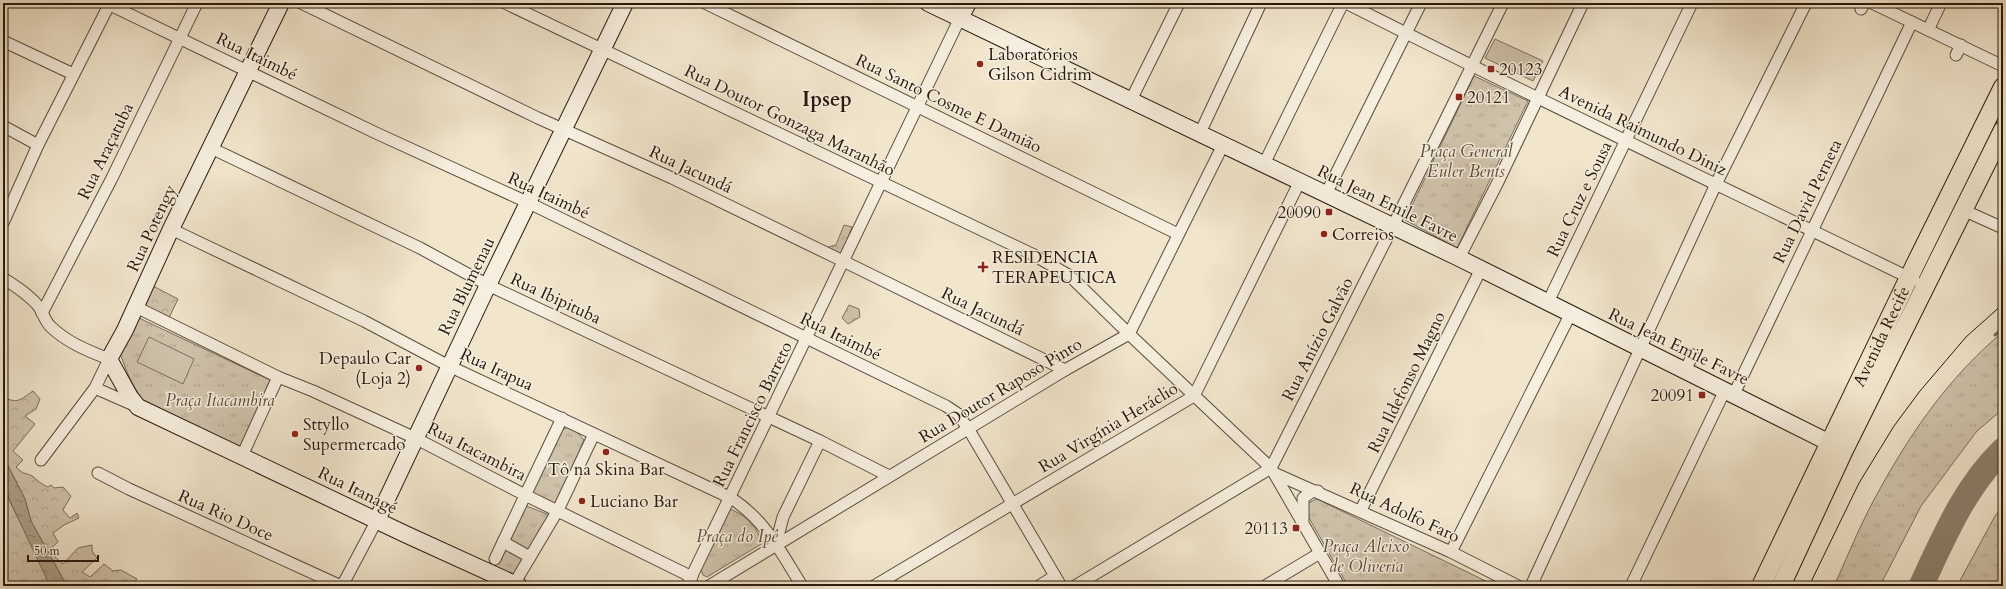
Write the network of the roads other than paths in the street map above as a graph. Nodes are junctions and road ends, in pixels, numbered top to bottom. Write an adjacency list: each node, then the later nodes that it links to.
1 (108, 3): 25 (street, Rua Itaimbé); 31 (street)
2 (197, 3): 25 (street, Rua Araçatuba)
3 (281, 3): 30 (main road, Rua Potengy)
4 (301, 3): 37 (street, Rua Jacundá)
5 (505, 3): 27 (street, Rua Doutor Gonzaga Maranhão)
6 (625, 3): 27 (main road, Rua Blumenau)
7 (706, 3): 35 (street, Rua Santo Cosme E Damião)
8 (928, 3): 21 (main road, Rua Jean Emile Favre)
9 (968, 3): 21 (main road)
10 (1179, 3): 34 (street)
11 (1261, 3): 39 (street)
12 (1343, 3): 44 (street)
13 (1346, 3): 24 (street, Avenida Raimundo Diniz)
14 (1421, 3): 24 (street)
15 (1503, 3): 28 (street, Rua Anízio Galvão)
16 (1583, 3): 33 (street)
17 (1692, 3): 40 (street, Rua Cruz e Sousa)
18 (1806, 3): 47 (street)
19 (1872, 3): 22 (street)
20 (1941, 3): 23 (street)
21 (960, 18): 34 (main road, Rua Jean Emile Favre); 35 (street, Rua Francisco Barreto)
22 (1912, 22): 23 (street); 55 (street, Rua David Perneta)
23 (1928, 30): 29 (street)
24 (1406, 33): 28 (street, Avenida Raimundo Diniz); 48 (street)
25 (179, 37): 30 (street, Rua Itaimbé); 66 (street, Rua Araçatuba)
26 (3, 41): 31 (street)
27 (602, 48): 37 (main road, Rua Blumenau); 46 (street, Rua Doutor Gonzaga Maranhão)
28 (1472, 65): 33 (street, Avenida Raimundo Diniz); 52 (street, Rua Anízio Galvão)
29 (2003, 66)
30 (248, 70): 43 (main road, Rua Potengy); 49 (street, Rua Itaimbé)
31 (73, 74): 41 (street)
32 (2003, 87): 61 (main road, Avenida Recife)
33 (1538, 98): 40 (street, Avenida Raimundo Diniz); 57 (street)
34 (1131, 100): 39 (main road, Rua Jean Emile Favre)
35 (918, 106): 46 (street, Rua Francisco Barreto); 56 (street, Rua Santo Cosme E Damião)
36 (3, 126): 41 (street)
37 (564, 130): 49 (main road, Rua Blumenau); 58 (street, Rua Jacundá)
38 (2003, 132): 50 (main road, Avenida Recife)
39 (1200, 133): 42 (main road, Rua Jean Emile Favre)
40 (1625, 142): 47 (street, Avenida Raimundo Diniz); 64 (street, Rua Cruz e Sousa)
41 (38, 144): 51 (street)
42 (1224, 145): 44 (main road, Rua Jean Emile Favre); 56 (street)
43 (211, 148): 54 (main road, Rua Potengy); 62 (street, Rua Ibipituba)
44 (1264, 164): 45 (main road, Rua Jean Emile Favre)
45 (1300, 181): 48 (main road, Rua Jean Emile Favre); 79 (street, Rua Virgínia Heráclio)
46 (880, 182): 58 (street, Rua Francisco Barreto); 68 (street, Rua Doutor Gonzaga Maranhão)
47 (1716, 184): 55 (street, Avenida Raimundo Diniz); 70 (street)
48 (1326, 194): 52 (main road, Rua Jean Emile Favre)
49 (529, 203): 62 (main road, Rua Blumenau); 69 (street, Rua Itaimbé)
50 (1963, 210): 53 (street); 63 (main road, Avenida Recife)
51 (3, 222)
52 (1393, 226): 57 (main road, Rua Jean Emile Favre); 90 (street, Rua Anízio Galvão)
53 (2003, 228)
54 (171, 229): 65 (main road, Rua Potengy); 73 (street, Rua Irapua)
55 (1811, 232): 61 (street, Avenida Raimundo Diniz); 78 (street, Rua David Perneta)
56 (1178, 234): 68 (street)
57 (1459, 258): 59 (main road, Rua Jean Emile Favre)
58 (843, 260): 69 (street, Rua Francisco Barreto); 74 (street, Rua Jacundá)
59 (1481, 269): 64 (main road, Rua Jean Emile Favre); 98 (street, Rua Ildefonso Magno)
60 (3, 278): 66 (street)
61 (1909, 278): 63 (street, Avenida Raimundo Diniz); 87 (main road, Avenida Recife)
62 (488, 285): 73 (main road, Rua Blumenau); 82 (street, Rua Ibipituba)
63 (1926, 286): 87 (main road, Avenida Recife)
64 (1548, 302): 67 (main road, Rua Jean Emile Favre)
65 (136, 307): 72 (main road, Rua Potengy); 76 (street, Rua Itacambira)
66 (42, 313): 72 (street)
67 (1570, 313): 70 (main road, Rua Jean Emile Favre); 103 (street)
68 (1129, 334): 74 (street, Rua Doutor Raposo Pinto); 79 (street, Rua Doutor Gonzaga Maranhão)
69 (807, 338): 82 (street, Rua Francisco Barreto); 83 (street, Rua Itaimbé)
70 (1641, 348): 75 (main road, Rua Jean Emile Favre); 119 (street)
71 (1693, 355): 75 (street)
72 (109, 359): 77 (street, Rua Potengy); 80 (main road, Rua Itanagé)
73 (449, 366): 81 (street, Rua Irapua); 85 (main road, Rua Blumenau)
74 (1065, 370): 83 (street, Rua Doutor Raposo Pinto)
75 (1685, 370): 78 (main road, Rua Jean Emile Favre)
76 (278, 377): 85 (street, Rua Itacambira); 88 (street)
77 (95, 388): 80 (street, Rua Itanagé); 89 (street, Rua Potengy)
78 (1730, 392): 87 (main road, Rua Jean Emile Favre); 120 (street, Rua David Perneta)
79 (1194, 396): 90 (street, Rua Doutor Gonzaga Maranhão); 96 (street, Rua Virgínia Heráclio)
80 (138, 407): 88 (main road, Rua Itanagé)
81 (562, 418): 84 (street, Rua Irapua); 94 (street)
82 (769, 418): 86 (street, Rua Ibipituba); 95 (street, Rua Francisco Barreto)
83 (969, 430): 92 (street, Rua Doutor Raposo Pinto); 96 (street, Rua Itaimbé)
84 (594, 434): 95 (street, Rua Irapua); 97 (street)
85 (415, 438): 94 (street, Rua Itacambira); 99 (main road, Rua Blumenau)
86 (820, 441): 92 (street, Rua Ibipituba); 102 (street)
87 (1837, 446): 121 (main road, Avenida Recife); 122 (main road, Avenida Recife)
88 (242, 456): 99 (main road, Rua Itanagé)
89 (41, 460)
90 (1274, 471): 93 (street, Rua Adolfo Faro); 100 (street); 115 (street)
91 (98, 473): 110 (street, Rua Rio Doce)
92 (889, 476): 102 (street, Rua Doutor Raposo Pinto)
93 (1318, 492): 98 (street, Rua Adolfo Faro); 100 (street)
94 (525, 495): 97 (street, Rua Itacambira); 101 (street)
95 (731, 498): 102 (street, Rua Irapua); 107 (street, Rua Francisco Barreto)
96 (1013, 504): 108 (street, Rua Itaimbé); 113 (street, Rua Virgínia Heráclio)
97 (558, 510): 105 (street); 107 (street, Rua Itacambira)
98 (1361, 510): 103 (street, Rua Adolfo Faro)
99 (377, 520): 109 (main road, Rua Itanagé); 110 (street, Rua Blumenau)
100 (1304, 525): 104 (street)
101 (503, 542): 105 (street); 106 (street)
102 (776, 544): 111 (street, Rua Doutor Raposo Pinto); 112 (street, Rua Irapua)
103 (1452, 552): 118 (street, Rua Adolfo Faro)
104 (1320, 553): 116 (street); 117 (street)
105 (530, 557): 109 (street)
106 (495, 559)
107 (690, 581)
108 (1058, 581): 114 (street)
109 (516, 585)
110 (342, 586)
111 (709, 586)
112 (802, 586)
113 (874, 586)
114 (1039, 586)
115 (1075, 586)
116 (1265, 586)
117 (1339, 586)
118 (1518, 586)
119 (1531, 586)
120 (1631, 586)
121 (1761, 586)
122 (1781, 586)

